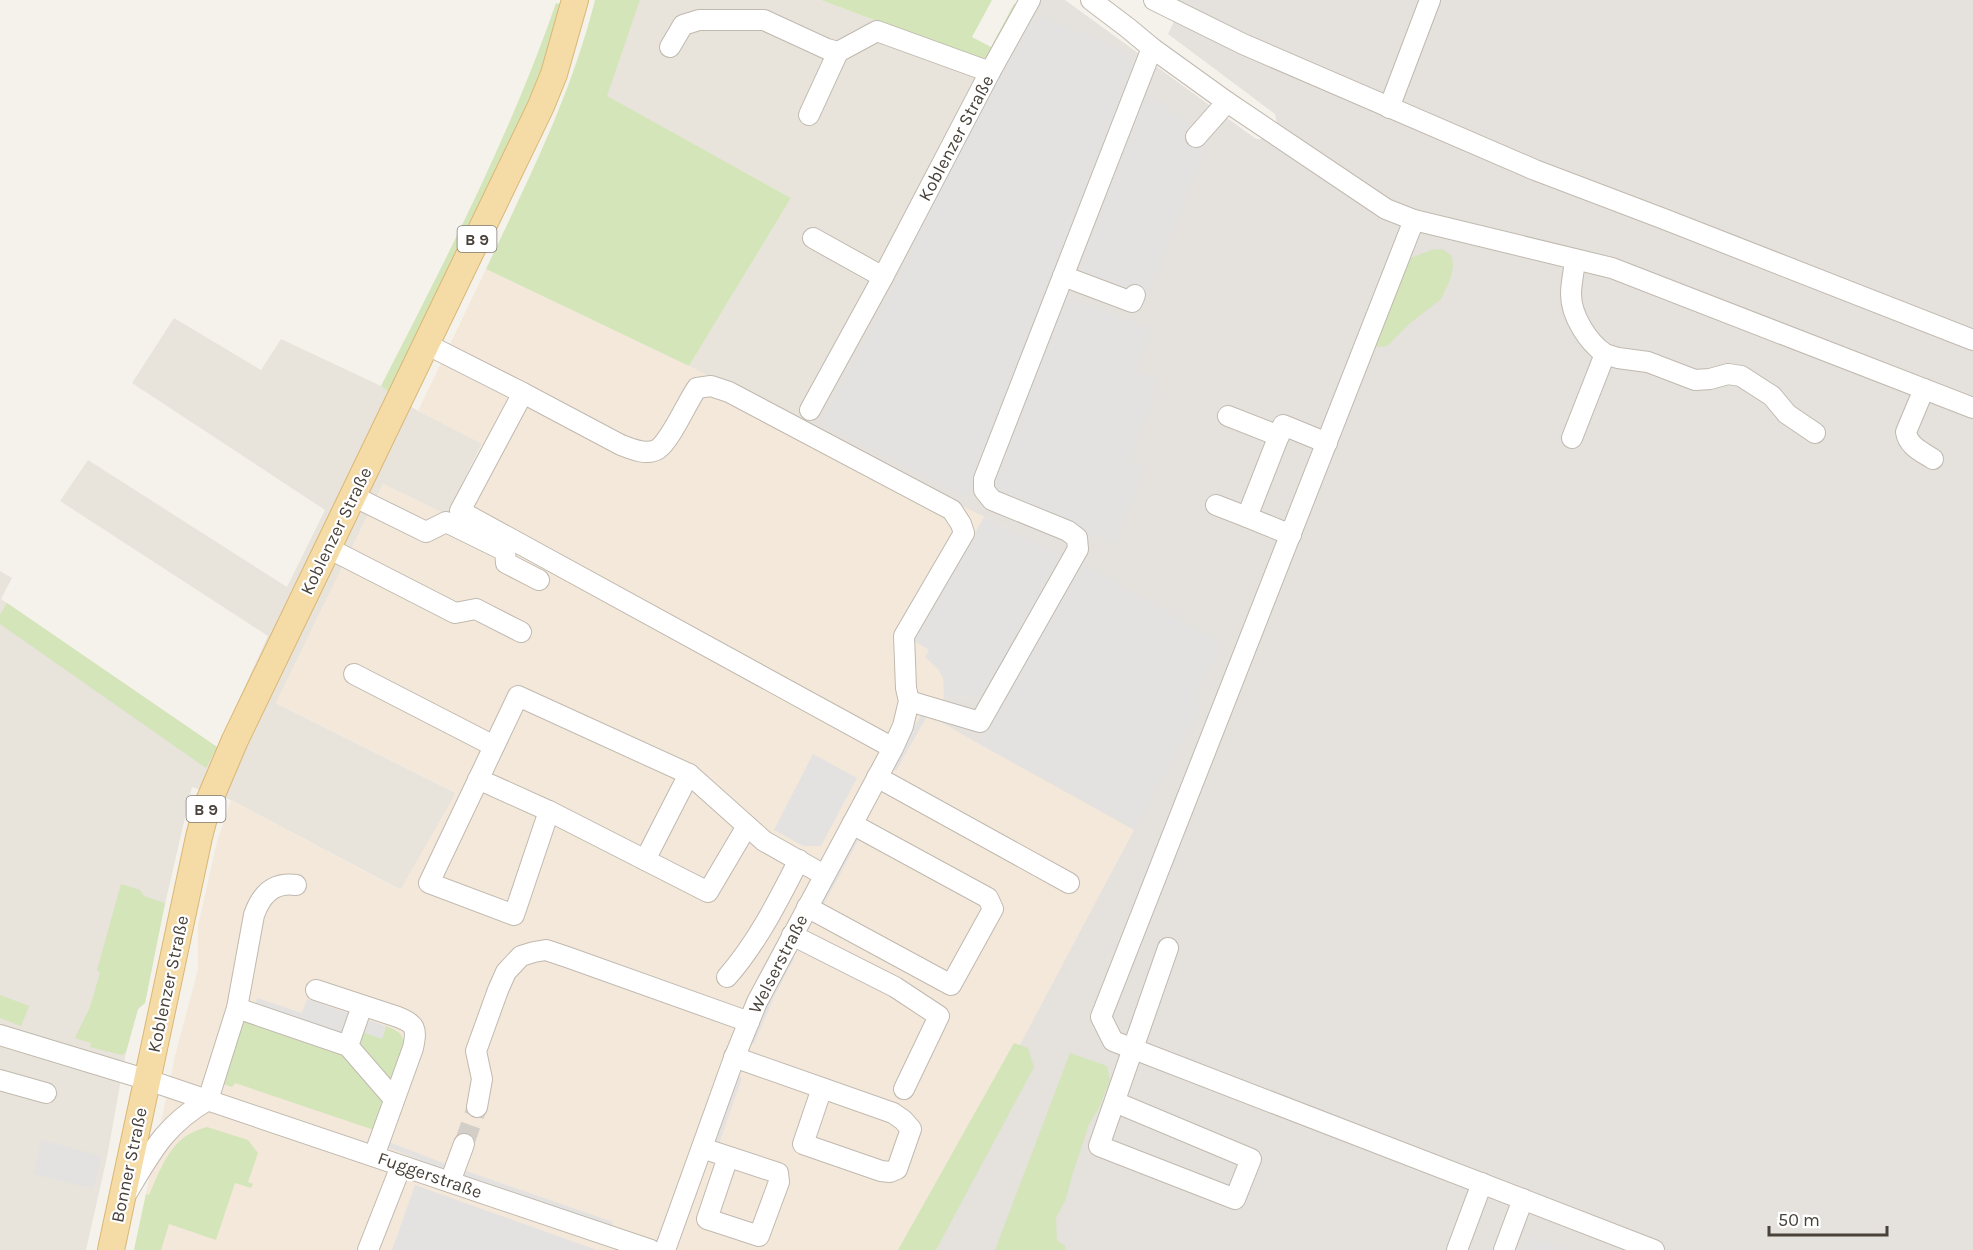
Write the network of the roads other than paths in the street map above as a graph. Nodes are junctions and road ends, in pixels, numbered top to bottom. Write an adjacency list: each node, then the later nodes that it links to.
1 (575, 0): 21 (main road, Koblenzer Straße / B 9)
2 (1030, 0): 9 (street, Koblenzer Straße)
3 (1091, 0): 7 (street)
4 (1154, 0): 11 (street)
5 (1430, 0): 11 (street)
6 (670, 47): 8 (street)
7 (1152, 48): 10 (street); 17 (street)
8 (838, 52): 9 (street); 12 (street)
9 (990, 72): 18 (street, Koblenzer Straße)
10 (1227, 102): 13 (street); 14 (street)
11 (1389, 108): 20 (street)
12 (808, 115)
13 (1196, 137)
14 (1414, 220): 16 (street); 31 (street)
15 (813, 237): 18 (street)
16 (1575, 261): 22 (street); 23 (street)
17 (1063, 276): 19 (street); 41 (street)
18 (883, 277): 26 (street, Koblenzer Straße)
19 (1135, 296)
20 (1973, 340)
21 (426, 344): 24 (street); 33 (main road, Koblenzer Straße / B 9)
22 (1605, 354): 28 (street); 30 (street)
23 (1924, 389): 25 (street); 32 (street)
24 (523, 393): 41 (street, Welserstraße); 43 (street)
25 (1973, 408)
26 (810, 410)
27 (1228, 416): 29 (street)
28 (1815, 433)
29 (1279, 436): 31 (street); 35 (street)
30 (1572, 438)
31 (1327, 443): 36 (street)
32 (1933, 459)
33 (353, 496): 37 (main road, Koblenzer Straße / B 9); 38 (street)
34 (1216, 505): 35 (street)
35 (1247, 517): 36 (street)
36 (1291, 535): 65 (street)
37 (328, 548): 39 (street); 68 (main road, Koblenzer Straße / B 9)
38 (539, 580)
39 (521, 632)
40 (354, 674): 42 (street)
41 (907, 695): 43 (street, Welserstraße)
42 (494, 746): 44 (street); 46 (street)
43 (893, 748): 45 (street, Welserstraße)
44 (688, 774): 49 (street); 50 (street)
45 (877, 777): 48 (street, Welserstraße); 53 (street)
46 (478, 779): 47 (street); 47 (street)
47 (549, 811): 50 (street)
48 (852, 824): 52 (street, Welserstraße); 55 (street)
49 (747, 826): 50 (street); 51 (street)
50 (645, 860)
51 (799, 860): 52 (street); 58 (street)
52 (824, 875): 55 (street, Welserstraße)
53 (1069, 883)
54 (296, 885): 61 (street)
55 (807, 907): 56 (street, Welserstraße)
56 (792, 935): 62 (street, Welserstraße); 70 (street)
57 (1168, 948): 65 (street)
58 (726, 977)
59 (316, 990): 60 (street)
60 (362, 1006): 64 (street); 72 (street)
61 (237, 1008): 64 (street); 73 (street)
62 (749, 1022): 66 (street, Welserstraße); 75 (street)
63 (0, 1035): 68 (street, Fuggerstraße)
64 (348, 1046): 72 (street)
65 (1134, 1048): 74 (street); 82 (street)
66 (735, 1057): 69 (street); 77 (street, Welserstraße)
67 (0, 1080): 71 (street)
68 (148, 1080): 73 (street, Fuggerstraße); 84 (main road, Bonner Straße / B 9)
69 (822, 1088): 69 (street)
70 (904, 1089)
71 (46, 1093)
72 (394, 1099): 78 (street)
73 (208, 1100): 78 (street, Fuggerstraße); 84 (street)
74 (1114, 1102): 74 (street)
75 (477, 1107)
76 (464, 1144): 81 (street)
77 (702, 1148): 79 (street); 88 (street, Welserstraße)
78 (374, 1156): 80 (street, Fuggerstraße)
79 (728, 1156)
80 (401, 1166): 81 (street, Fuggerstraße); 86 (street)
81 (450, 1182): 87 (street, Fuggerstraße)
82 (1482, 1183): 83 (street); 89 (street)
83 (1523, 1199): 90 (street); 91 (street)
84 (122, 1201): 85 (main road, Bonner Straße / B 9)
85 (111, 1250)
86 (368, 1250)
87 (651, 1250)
88 (665, 1250)
89 (1457, 1250)
90 (1504, 1250)
91 (1654, 1250)

